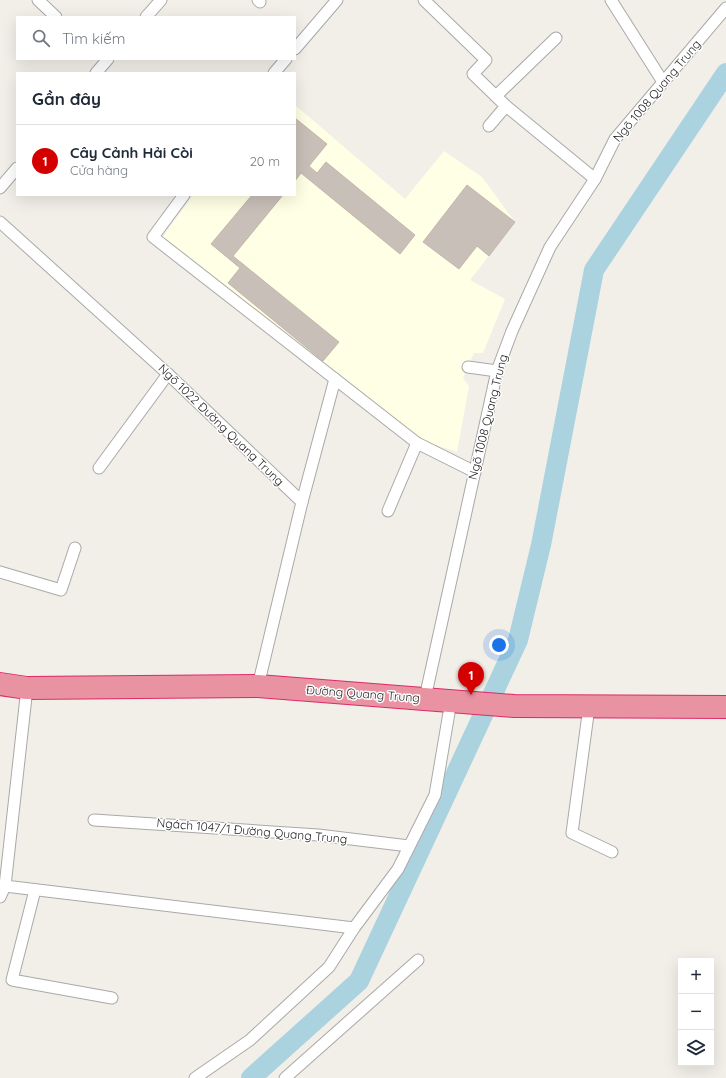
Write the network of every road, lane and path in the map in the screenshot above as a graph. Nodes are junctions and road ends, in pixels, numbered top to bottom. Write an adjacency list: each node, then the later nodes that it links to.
1 (38, 0): 7 (lane)
2 (161, 0): 8 (lane)
3 (337, 0): 10 (lane)
4 (611, 0): 15 (lane)
5 (430, 2): 16 (lane)
6 (726, 8): 15 (lane, Ngõ 1008 Quang Trung)
7 (55, 16)
8 (147, 16)
9 (556, 38): 16 (lane)
10 (296, 47)
11 (105, 60): 13 (lane)
12 (285, 60): 14 (lane)
13 (97, 72)
14 (275, 72)
15 (663, 82): 20 (lane, Ngõ 1008 Quang Trung)
16 (496, 96): 17 (lane)
17 (506, 106): 18 (lane); 20 (lane)
18 (489, 126)
19 (16, 169): 21 (lane)
20 (595, 179): 25 (lane, Ngõ 1008 Quang Trung)
21 (0, 188)
22 (183, 196): 27 (lane)
23 (0, 222): 26 (lane, Ngõ 1022 Đường Quang Trung)
24 (468, 367): 25 (lane)
25 (498, 371): 30 (lane, Ngõ 1008 Quang Trung)
26 (168, 374): 29 (lane); 31 (lane, Ngõ 1022 Đường Quang Trung)
27 (335, 379): 28 (lane); 31 (lane)
28 (417, 443): 30 (lane); 32 (lane)
29 (99, 468)
30 (475, 472): 38 (lane, Ngõ 1008 Quang Trung)
31 (302, 502): 36 (lane)
32 (388, 512)
33 (75, 548): 34 (lane)
34 (0, 572)
35 (0, 684): 37 (highway, Đường Quang Trung)
36 (258, 686): 37 (highway, Đường Quang Trung); 38 (highway, Đường Quang Trung)
37 (27, 688): 45 (lane)
38 (425, 698): 39 (highway, Đường Quang Trung)
39 (451, 701): 40 (highway, Đường Quang Trung); 43 (lane)
40 (589, 707): 41 (highway, Đường Quang Trung); 44 (lane)
41 (726, 707)
42 (94, 820): 43 (lane, Ngách 1047/1 Đường Quang Trung)
43 (409, 846): 48 (lane)
44 (612, 852)
45 (5, 886): 46 (lane); 47 (lane)
46 (35, 890): 48 (lane); 50 (lane)
47 (0, 897)
48 (354, 928): 51 (lane)
49 (418, 960): 52 (lane)
50 (112, 998)
51 (195, 1078)
52 (285, 1078)

